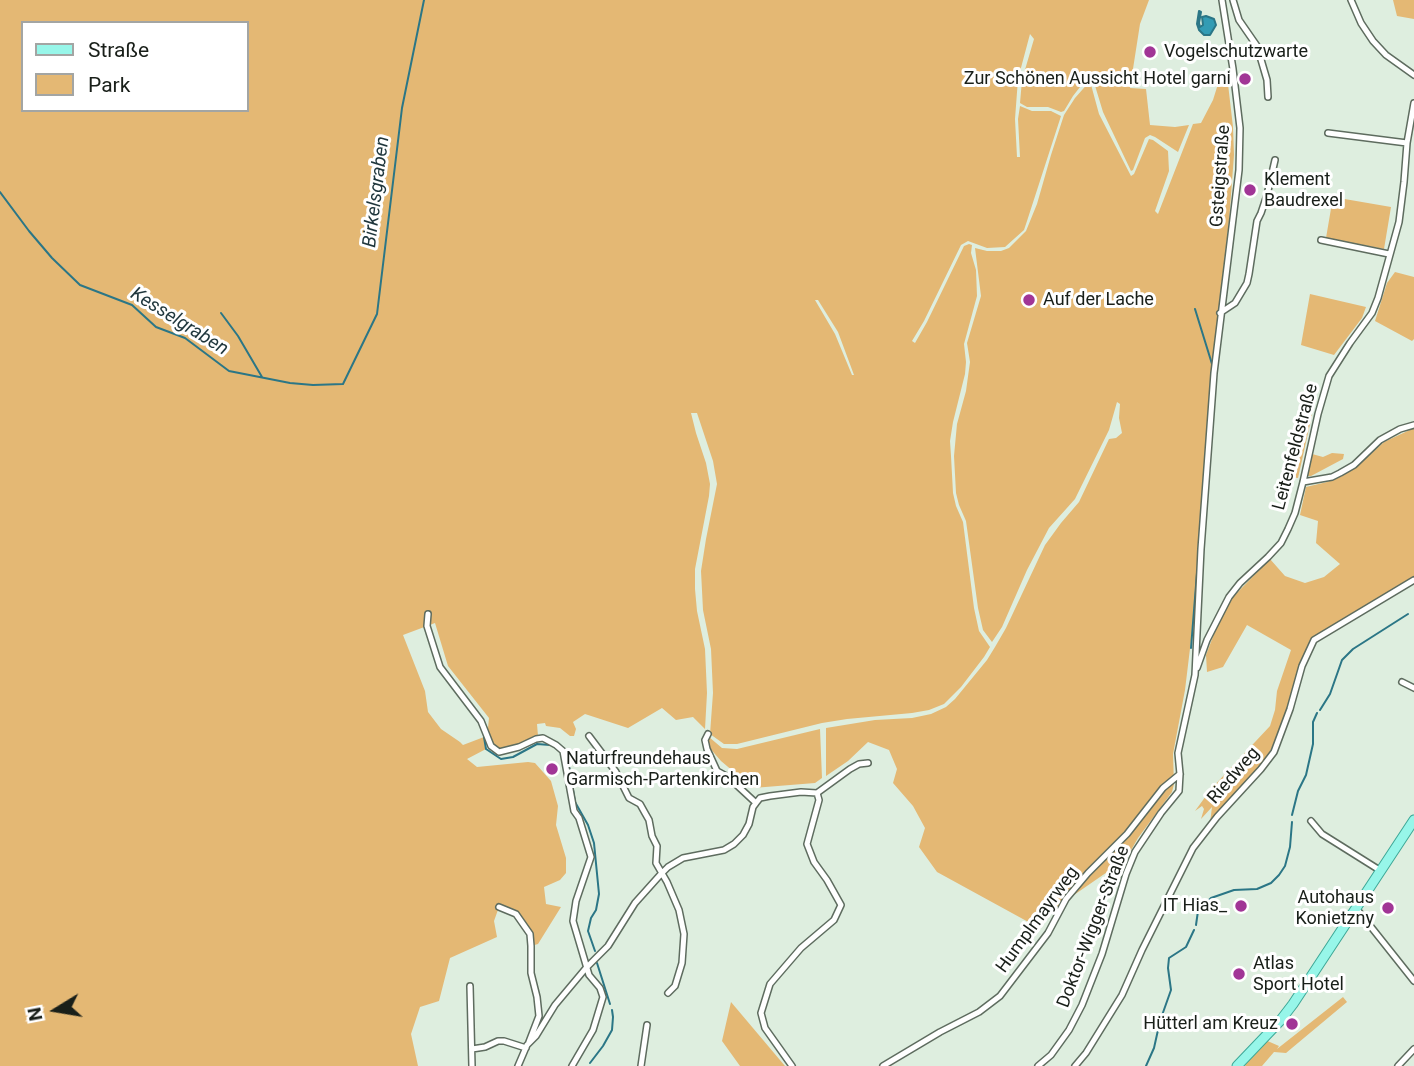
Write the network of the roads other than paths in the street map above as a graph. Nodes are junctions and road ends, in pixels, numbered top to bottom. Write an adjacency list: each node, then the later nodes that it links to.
1 (1222, 0): 12 (street, Gsteigstraße)
2 (1233, 0): 5 (street)
3 (1351, 0): 4 (street)
4 (1414, 75)
5 (1268, 97)
6 (1414, 103): 8 (street, Leitenfeldstraße)
7 (1328, 133): 8 (street)
8 (1407, 143): 11 (street, Leitenfeldstraße)
9 (1275, 160): 12 (street)
10 (1321, 240): 11 (street)
11 (1389, 254): 14 (street, Leitenfeldstraße)
12 (1220, 313): 15 (street, Gsteigstraße)
13 (1414, 425): 14 (street)
14 (1303, 482): 18 (street, Leitenfeldstraße)
15 (1201, 549): 18 (street, Doktor-Wigger-Straße)
16 (1414, 580): 48 (street, Riedweg)
17 (428, 614): 33 (street)
18 (1195, 675): 24 (street, Doktor-Wigger-Straße)
19 (1402, 682): 20 (street)
20 (1414, 688)
21 (708, 734): 26 (street)
22 (589, 736): 30 (street)
23 (868, 763): 25 (street)
24 (1180, 774): 46 (street, Humplmayrweg); 47 (street, Doktor-Wigger-Straße)
25 (817, 793): 26 (street); 45 (street)
26 (756, 803): 30 (street)
27 (1414, 820): 29 (main road)
28 (1311, 821): 29 (street)
29 (1381, 871): 32 (main road)
30 (661, 874): 33 (street); 36 (street)
31 (499, 907): 38 (street)
32 (1356, 908): 34 (street); 49 (main road)
33 (586, 968): 38 (street); 43 (street)
34 (1414, 981)
35 (470, 986): 39 (street)
36 (668, 993)
37 (647, 1025): 44 (street)
38 (527, 1046): 39 (street); 42 (street)
39 (472, 1049): 41 (street)
40 (1414, 1049): 50 (street)
41 (472, 1066)
42 (518, 1066)
43 (572, 1066)
44 (641, 1066)
45 (792, 1066)
46 (883, 1066)
47 (1038, 1066)
48 (1075, 1066)
49 (1237, 1066)
50 (1398, 1066)

